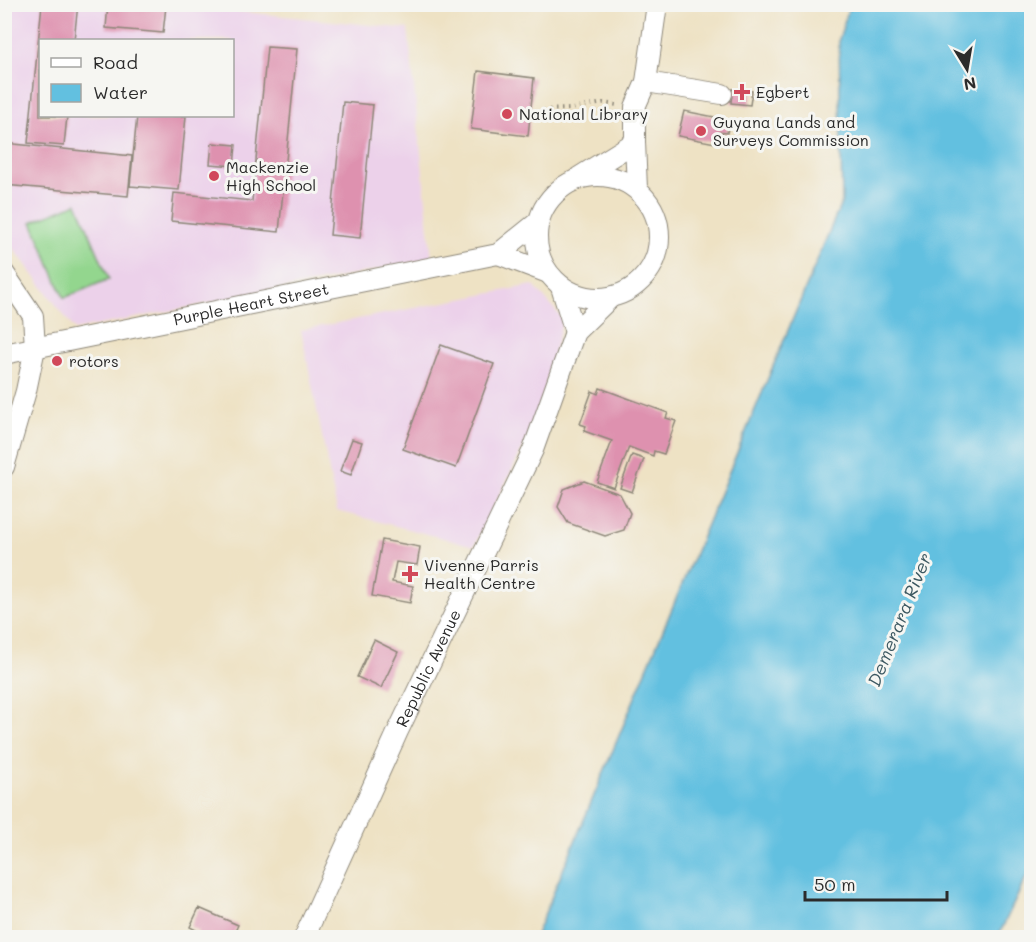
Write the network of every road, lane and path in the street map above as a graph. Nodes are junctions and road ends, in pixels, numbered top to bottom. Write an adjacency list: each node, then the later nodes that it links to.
1 (657, 4): 2 (street)
2 (646, 82): 3 (street); 4 (street)
3 (722, 93)
4 (635, 107): 5 (path); 6 (street)
5 (543, 110)
6 (635, 142): 7 (street); 8 (street)
7 (569, 183): 8 (street); 9 (street)
8 (637, 189): 13 (street)
9 (539, 220): 10 (street, Purple Heart Street); 12 (street)
10 (498, 254): 12 (street); 15 (street, Purple Heart Street)
11 (4, 273): 15 (street)
12 (555, 280): 13 (street); 14 (street)
13 (612, 297): 14 (street, Republic Avenue)
14 (575, 332): 18 (street, Republic Avenue)
15 (35, 348): 16 (street, Purple Heart Street); 17 (street)
16 (4, 354)
17 (4, 467)
18 (304, 938)

